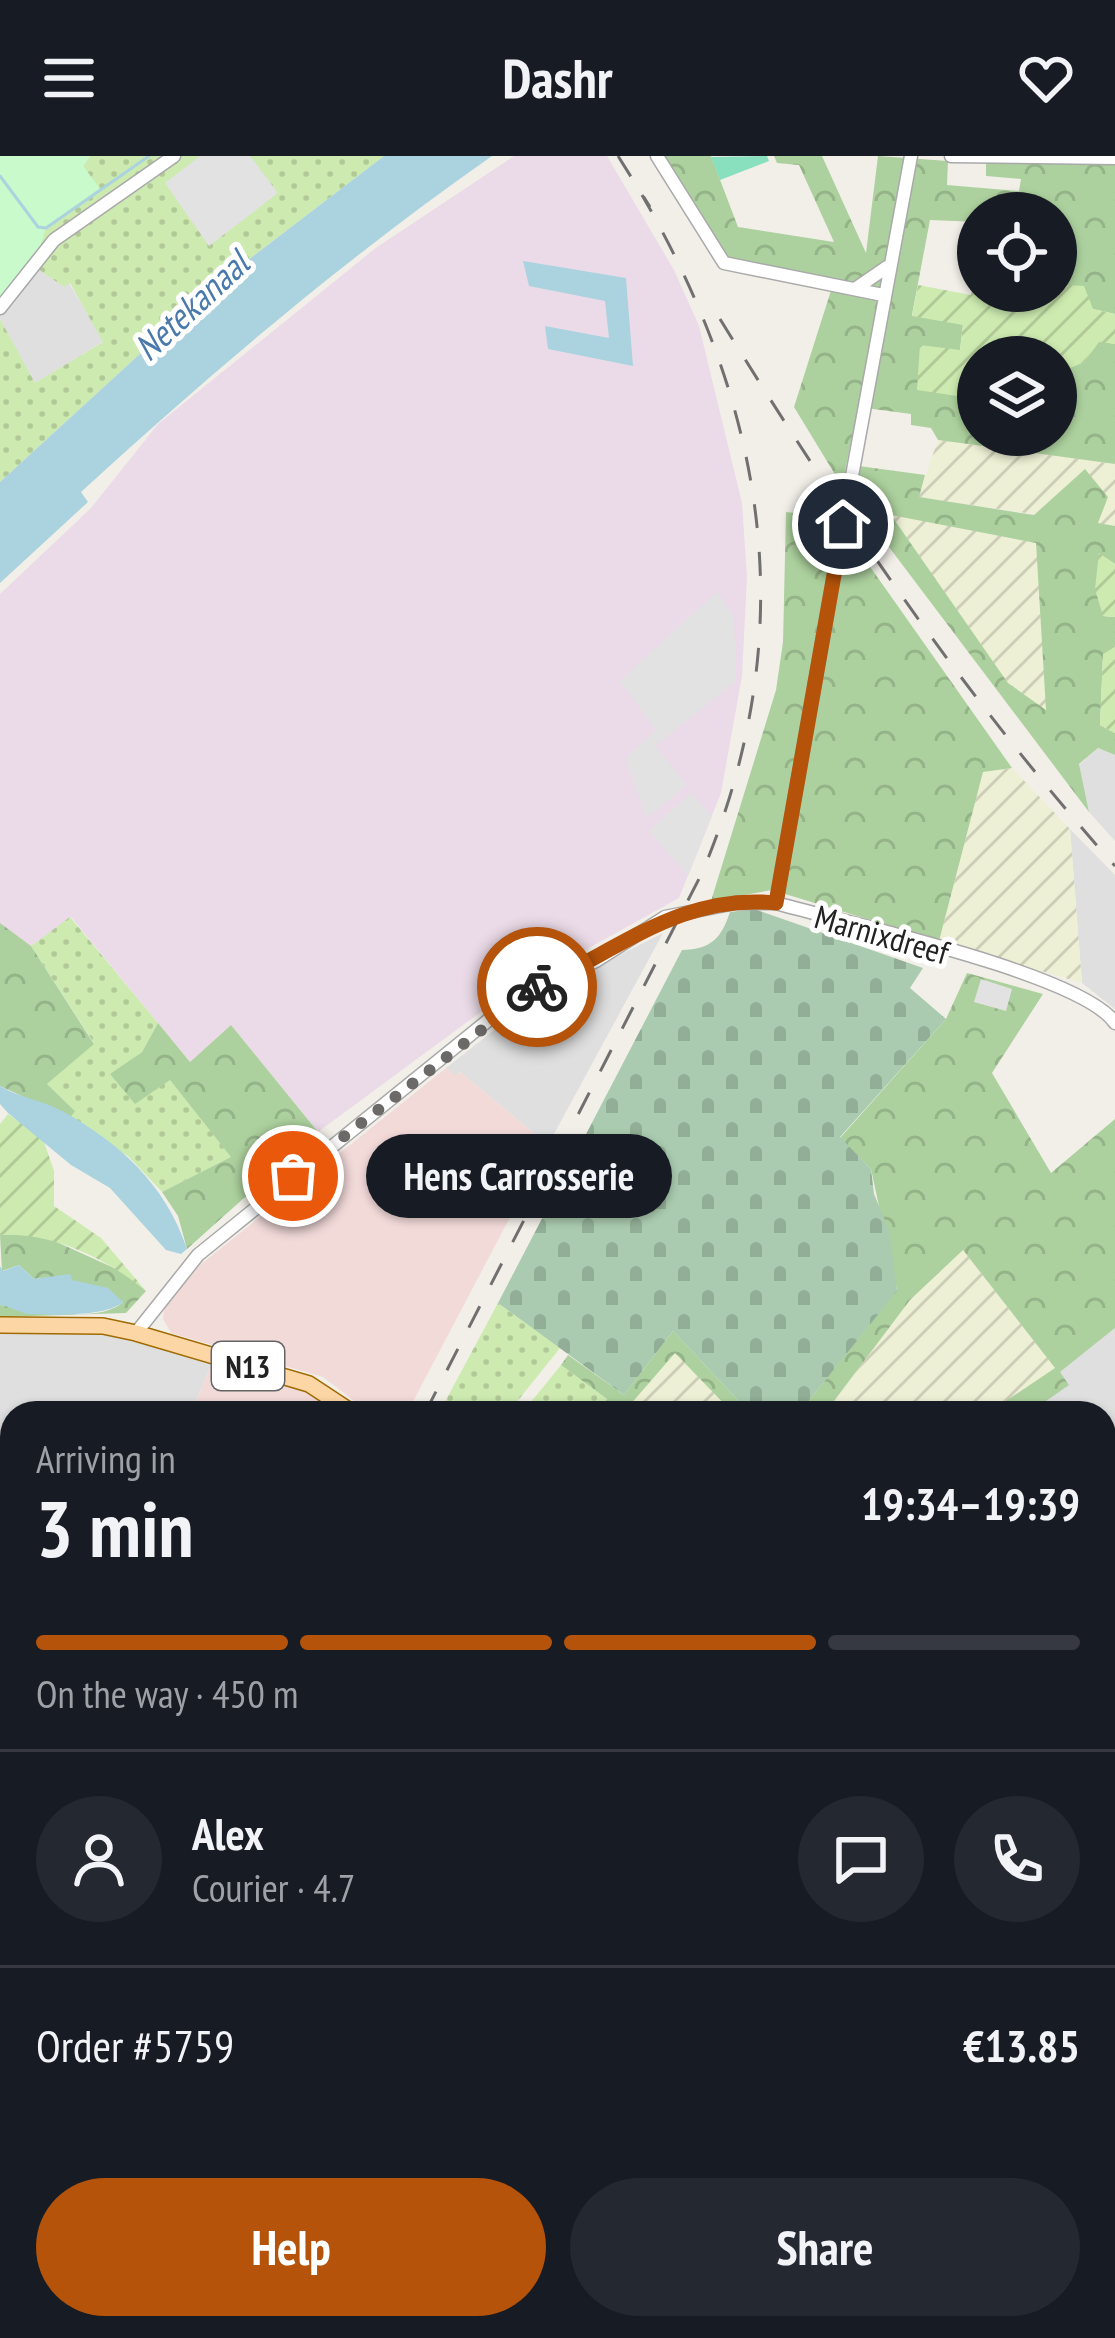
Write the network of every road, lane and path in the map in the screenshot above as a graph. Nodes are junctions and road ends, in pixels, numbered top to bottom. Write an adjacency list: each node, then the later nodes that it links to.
1 (174, 156): 9 (street)
2 (657, 156): 7 (street)
3 (910, 156): 6 (street)
4 (951, 156): 5 (street)
5 (1115, 158)
6 (887, 267): 7 (street); 8 (street)
7 (857, 290): 8 (street); 10 (street)
8 (883, 295): 10 (street)
9 (0, 308)
10 (878, 325): 11 (street)
11 (848, 503)
12 (843, 524): 13 (street)
13 (776, 903): 14 (street, Marnixdreef); 16 (street, Marnixdreef)
14 (1115, 1023)
15 (0, 1325): 16 (main road, N13)
16 (136, 1333): 17 (main road, N13)
17 (334, 1401)

